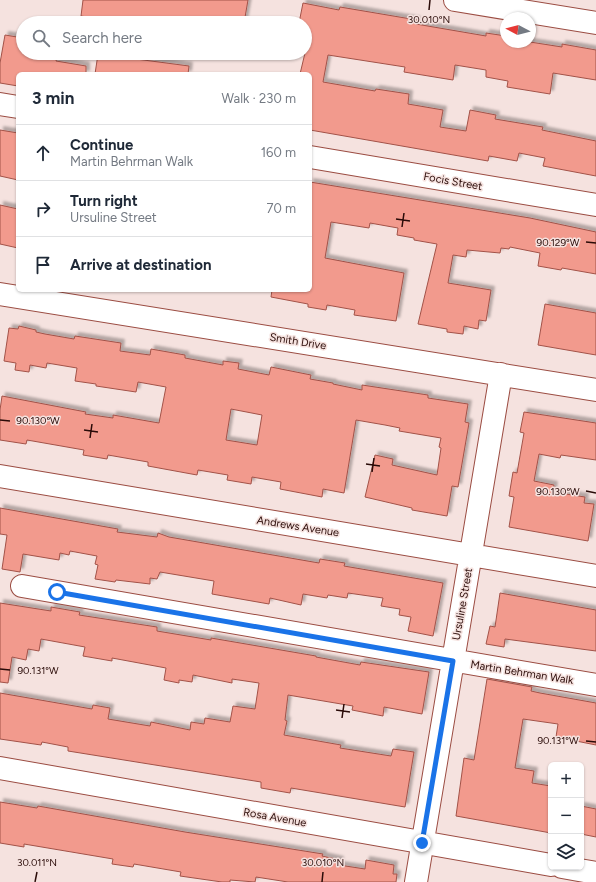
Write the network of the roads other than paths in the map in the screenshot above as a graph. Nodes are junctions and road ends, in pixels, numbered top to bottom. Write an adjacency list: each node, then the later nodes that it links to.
1 (455, 0): 2 (street)
2 (596, 24)
3 (0, 104): 4 (street)
4 (16, 107)
5 (312, 157): 6 (street, Focis Street)
6 (596, 206)
7 (0, 294): 8 (street, Smith Drive)
8 (501, 374): 9 (street, Smith Drive); 11 (street, Ursuline Street)
9 (596, 390)
10 (0, 476): 11 (street, Andrews Avenue)
11 (471, 555): 12 (street, Andrews Avenue); 14 (street, Ursuline Street)
12 (596, 576)
13 (22, 586): 14 (street, Martin Behrman Walk)
14 (453, 661): 15 (street, Martin Behrman Walk); 17 (street, Ursuline Street)
15 (596, 684)
16 (0, 768): 17 (street, Rosa Avenue)
17 (422, 843): 18 (street, Rosa Avenue); 21 (street, Ursuline Street)
18 (548, 864)
19 (579, 870): 20 (street)
20 (596, 873)
21 (416, 882)

